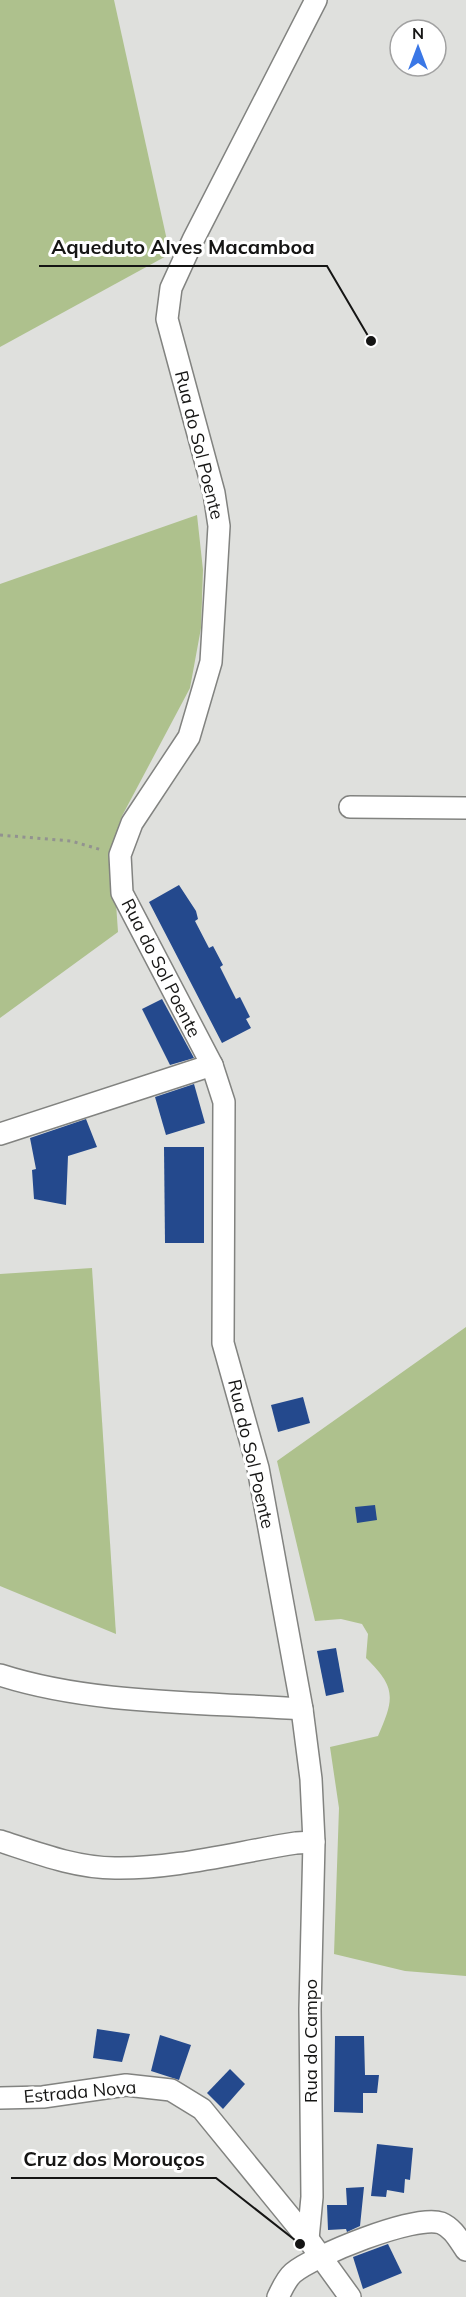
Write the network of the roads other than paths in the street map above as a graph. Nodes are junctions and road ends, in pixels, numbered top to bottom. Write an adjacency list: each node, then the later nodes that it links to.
1 (316, 0): 4 (street, Rua do Sol Poente)
2 (350, 807): 3 (street)
3 (466, 808)
4 (212, 1065): 5 (street); 7 (street, Rua do Sol Poente)
5 (0, 1134)
6 (0, 1675): 7 (street)
7 (302, 1709): 9 (street, Rua do Sol Poente)
8 (0, 1841): 9 (street)
9 (314, 1842): 11 (street, Rua do Campo)
10 (0, 2097): 11 (street, Estrada Nova)
11 (314, 2247): 12 (street); 13 (street); 14 (street, Estrada Nova)
12 (466, 2250)
13 (278, 2297)
14 (351, 2297)

